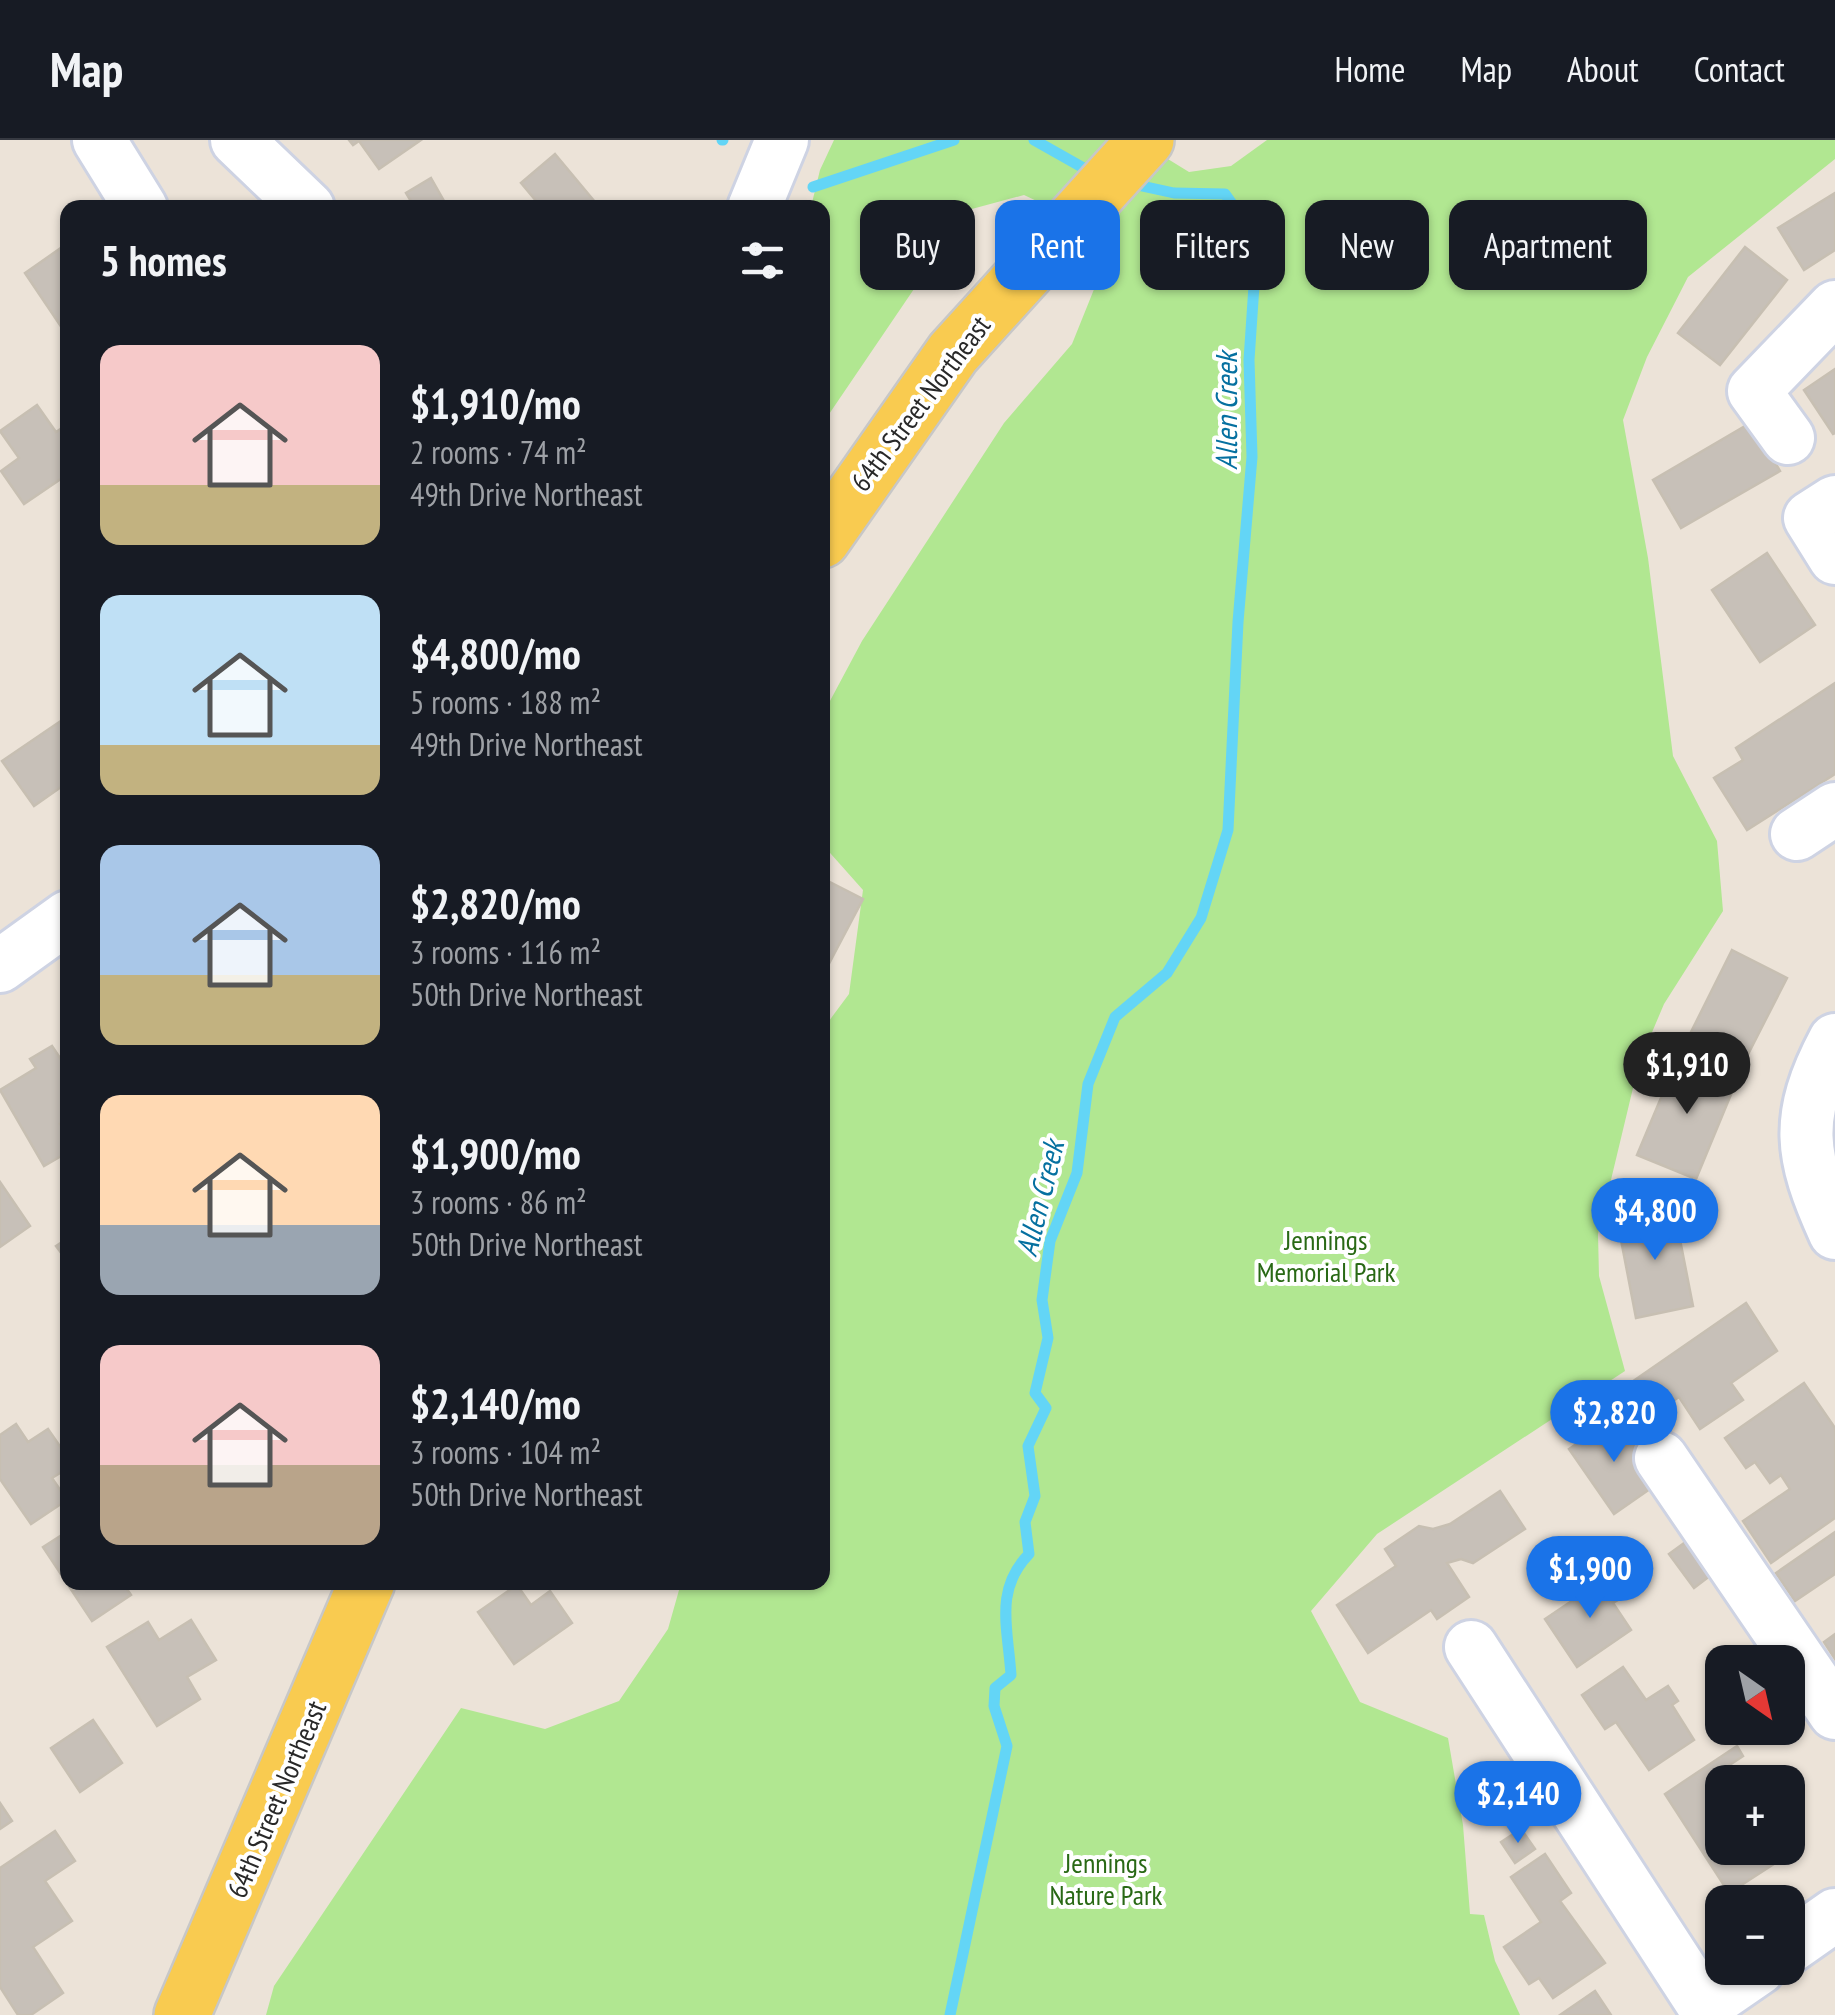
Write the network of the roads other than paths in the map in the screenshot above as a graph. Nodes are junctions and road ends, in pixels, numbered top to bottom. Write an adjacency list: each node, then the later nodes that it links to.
1 (99, 140): 5 (street)
2 (237, 140): 6 (street)
3 (782, 140): 7 (street)
4 (1146, 140): 11 (main road, 64th Street Northeast)
5 (136, 200)
6 (300, 200)
7 (757, 200)
8 (1835, 307): 9 (street)
9 (1788, 438)
10 (1835, 502): 12 (street)
11 (830, 529)
12 (1835, 558)
13 (60, 924): 14 (street)
14 (0, 966)
15 (1835, 1040): 16 (street)
16 (1835, 1233)
17 (1660, 1458): 20 (street)
18 (363, 1590): 25 (main road, 64th Street Northeast)
19 (1470, 1647): 24 (street)
20 (1835, 1714)
21 (1835, 1915): 22 (street)
22 (1805, 1936)
23 (1738, 1985): 24 (street)
24 (1706, 2010)
25 (182, 2015)

